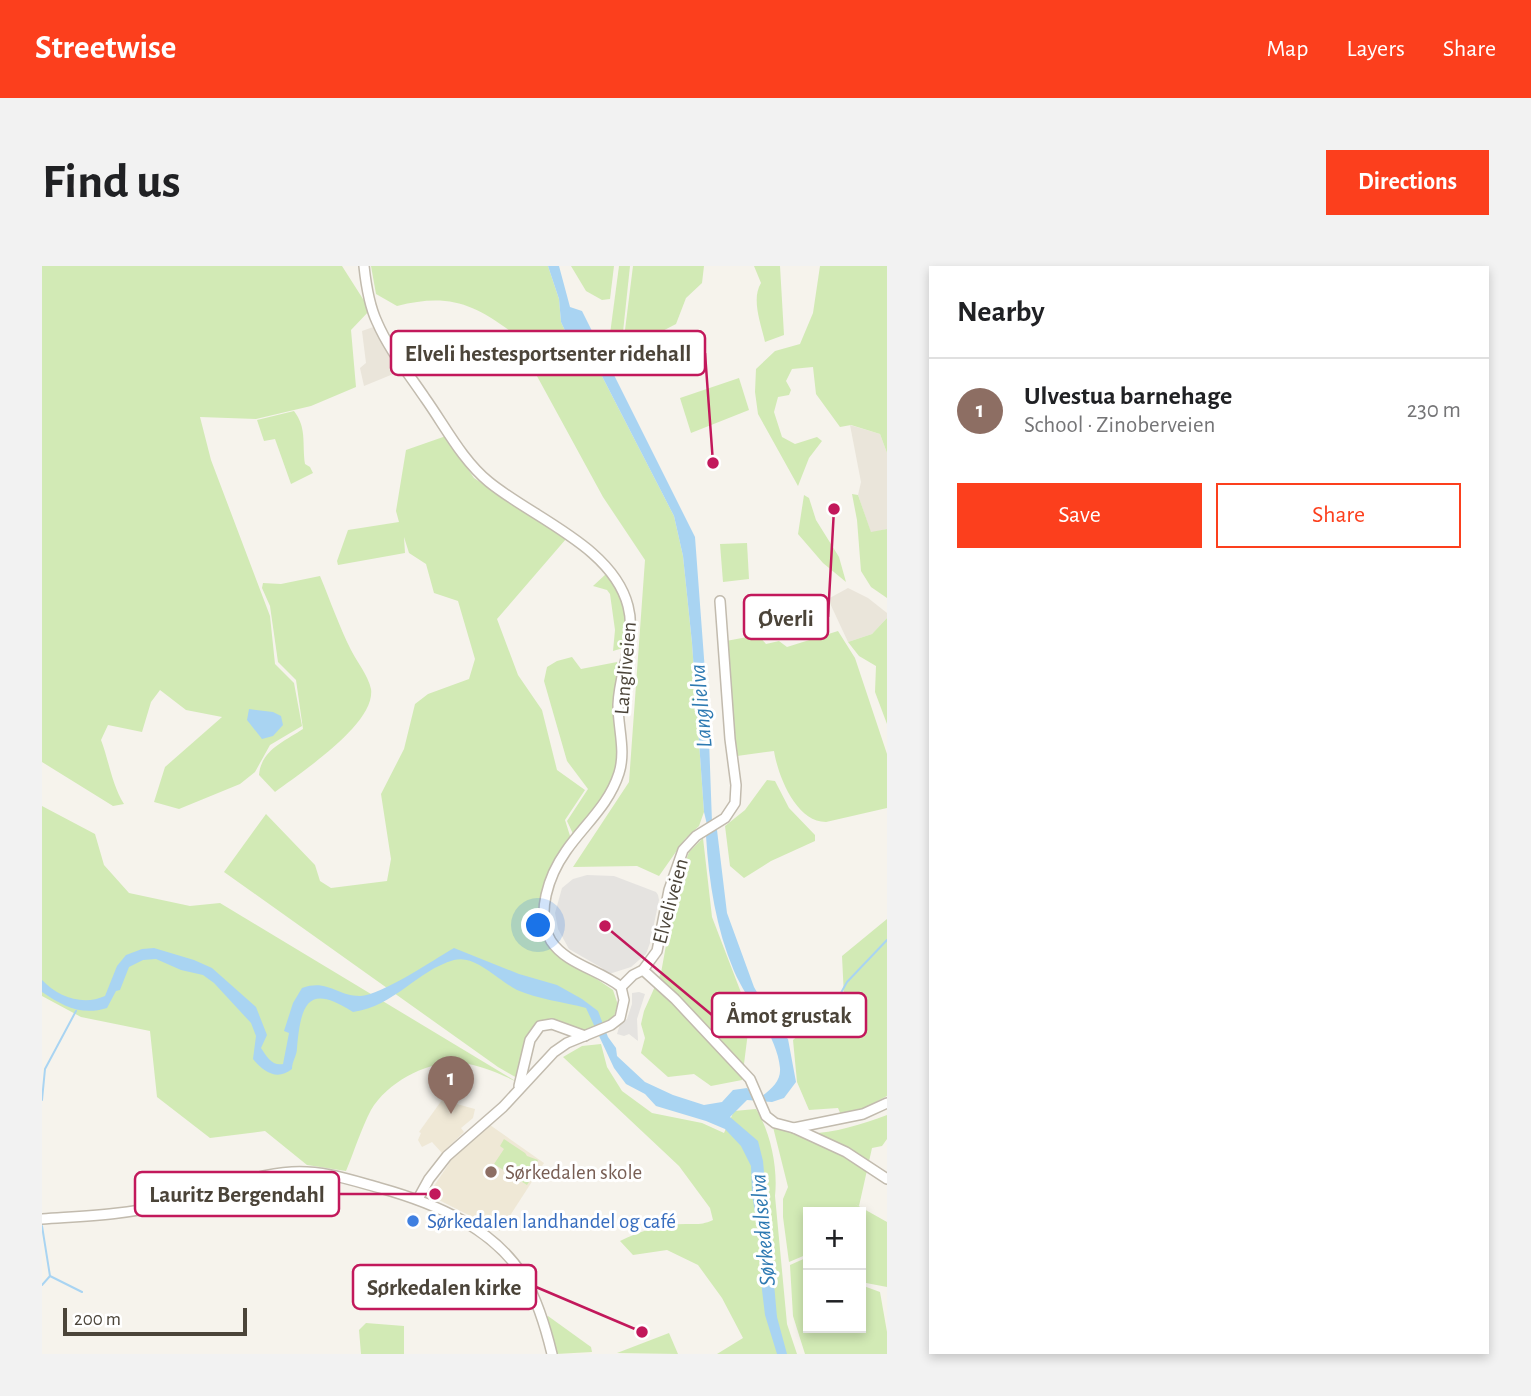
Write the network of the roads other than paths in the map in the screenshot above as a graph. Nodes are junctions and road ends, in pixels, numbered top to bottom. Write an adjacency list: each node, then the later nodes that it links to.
1 (364, 266): 4 (street, Langliveien)
2 (720, 601): 3 (street, Elveliveien)
3 (643, 970): 4 (street); 8 (street)
4 (621, 987): 5 (street)
5 (586, 1036): 6 (street); 6 (street)
6 (519, 1087): 10 (street)
7 (887, 1102): 8 (street)
8 (793, 1128): 9 (street)
9 (887, 1178)
10 (418, 1199): 11 (street); 12 (street)
11 (42, 1219)
12 (552, 1354)

